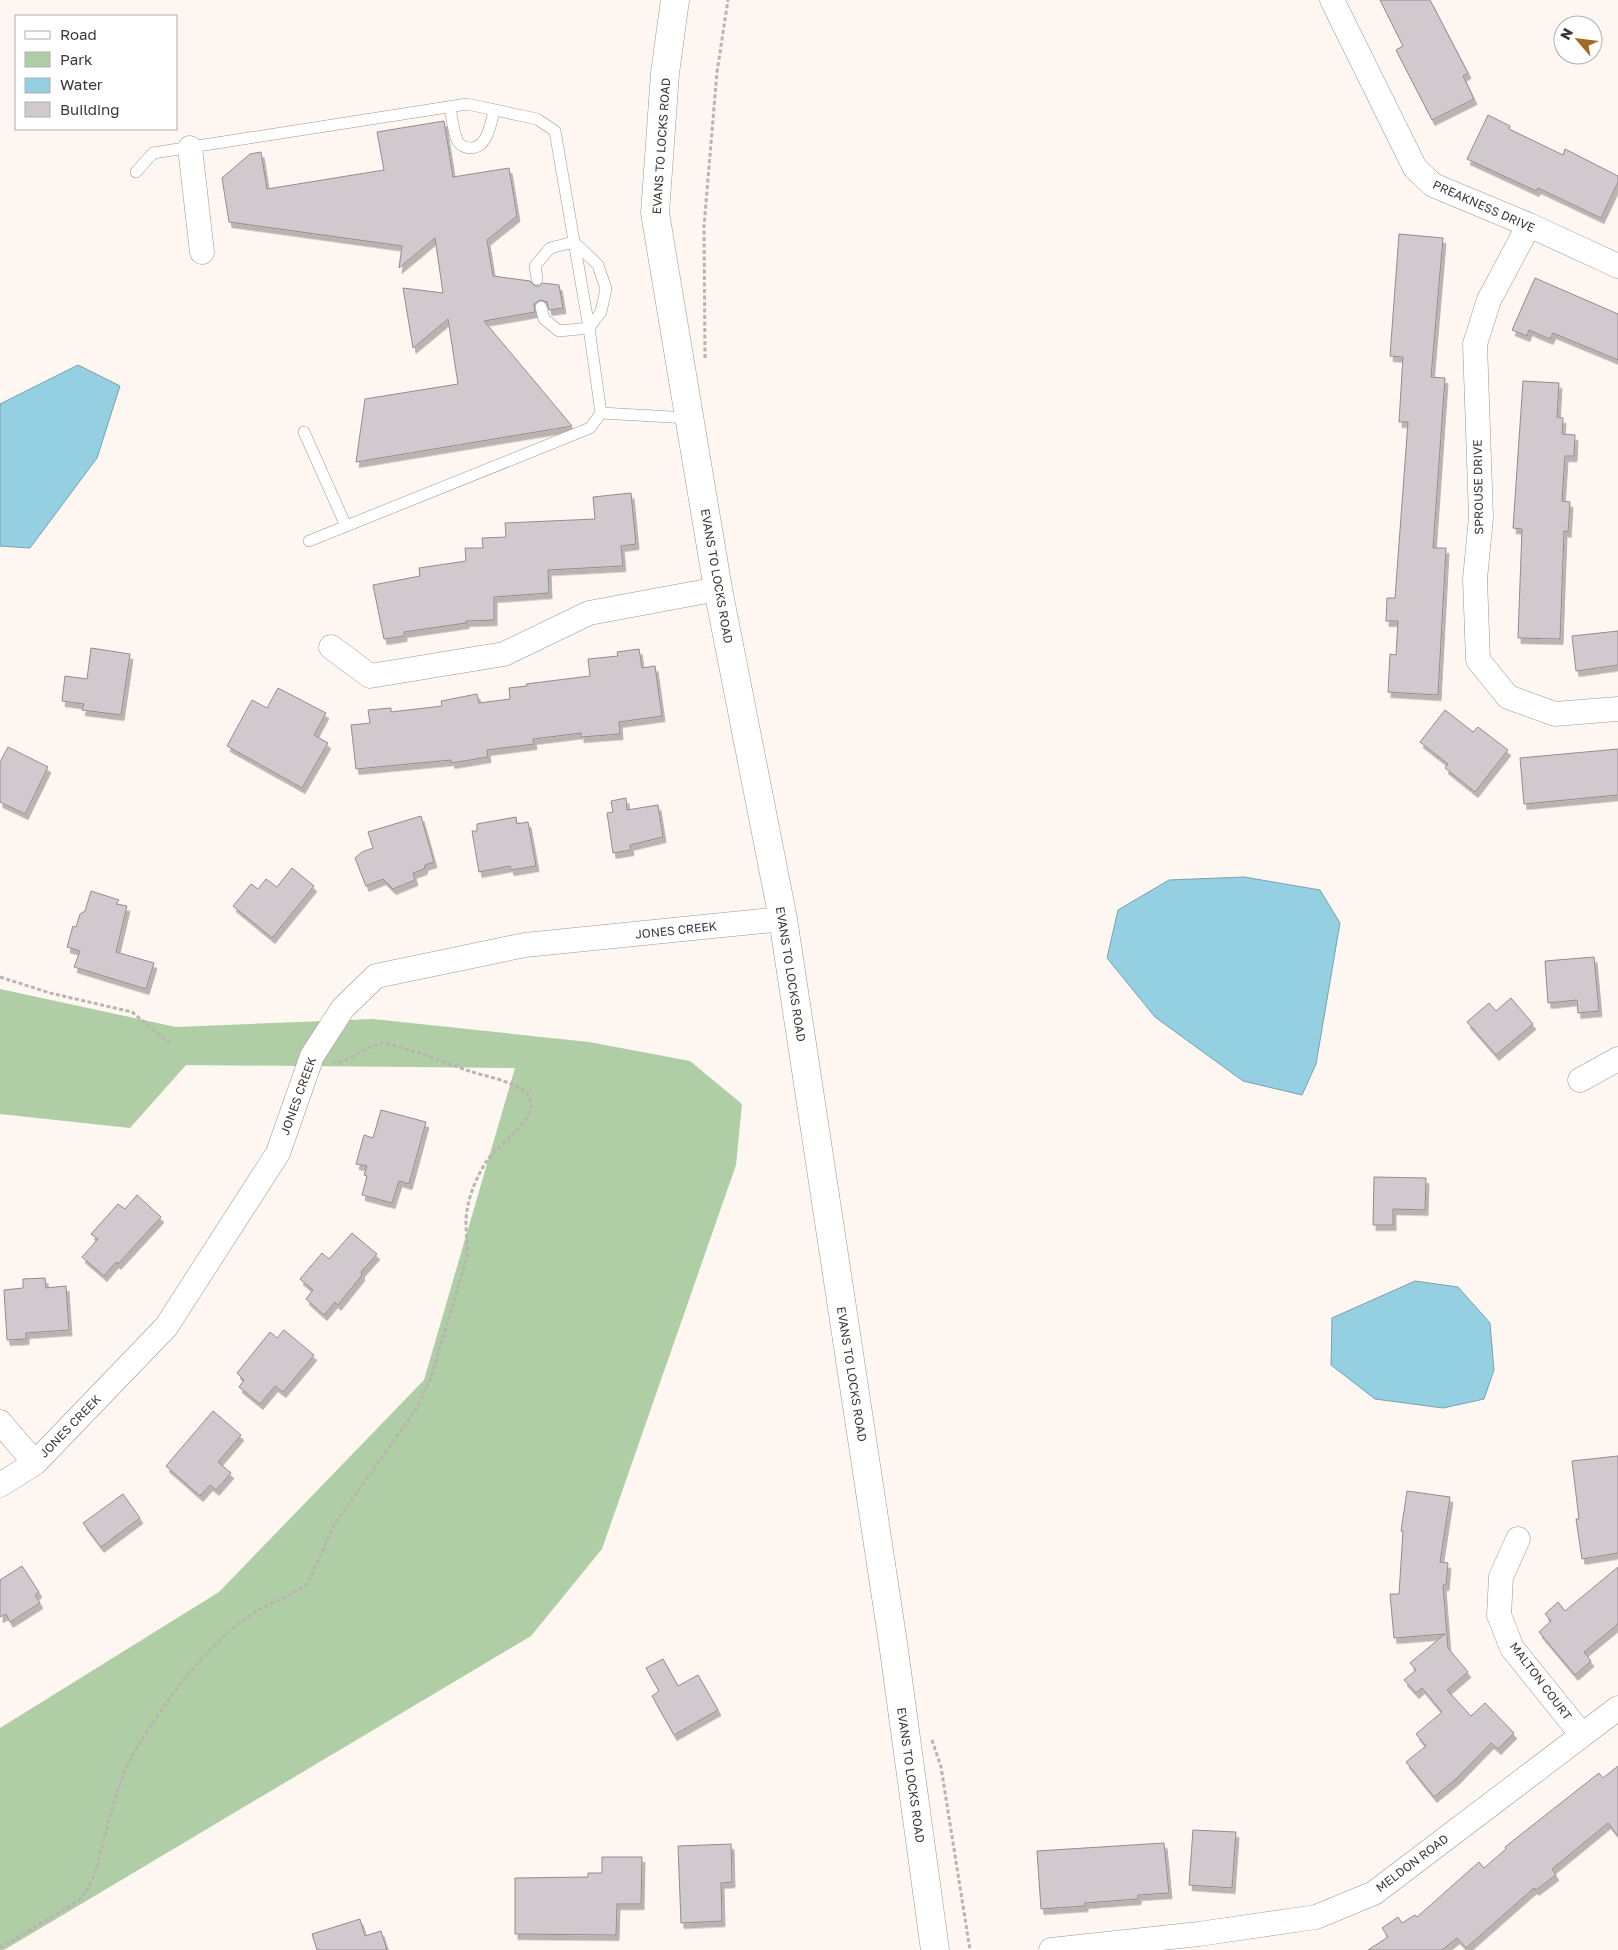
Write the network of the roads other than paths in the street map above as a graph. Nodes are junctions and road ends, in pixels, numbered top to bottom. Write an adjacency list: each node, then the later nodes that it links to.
1 (675, 0): 15 (street, EVANS TO LOCKS ROAD)
2 (1332, 0): 7 (street, PREAKNESS DRIVE)
3 (450, 107): 4 (lane); 4 (lane); 5 (lane)
4 (494, 110): 8 (lane)
5 (190, 148): 6 (lane); 9 (street)
6 (136, 172)
7 (1529, 225): 10 (street, PREAKNESS DRIVE); 21 (street, SPROUSE DRIVE)
8 (574, 242): 11 (lane); 13 (lane); 13 (lane)
9 (202, 252)
10 (1618, 266)
11 (537, 279)
12 (541, 307): 13 (lane)
13 (589, 328): 14 (lane)
14 (601, 413): 15 (lane); 17 (lane)
15 (689, 418): 19 (street, EVANS TO LOCKS ROAD)
16 (304, 432): 17 (lane)
17 (346, 526): 18 (lane)
18 (309, 541)
19 (718, 588): 20 (street); 22 (street, EVANS TO LOCKS ROAD)
20 (331, 647)
21 (1618, 709)
22 (784, 919): 26 (street, JONES CREEK); 31 (street, EVANS TO LOCKS ROAD)
23 (1618, 1059): 24 (street)
24 (1580, 1080)
25 (0, 1422): 26 (street)
26 (35, 1463): 27 (street, JONES CREEK)
27 (0, 1485)
28 (1518, 1539): 30 (street, MALTON COURT)
29 (1618, 1708): 30 (street, MELDON ROAD)
30 (1582, 1734): 32 (street, MELDON ROAD)
31 (935, 1950)
32 (1051, 1950)

